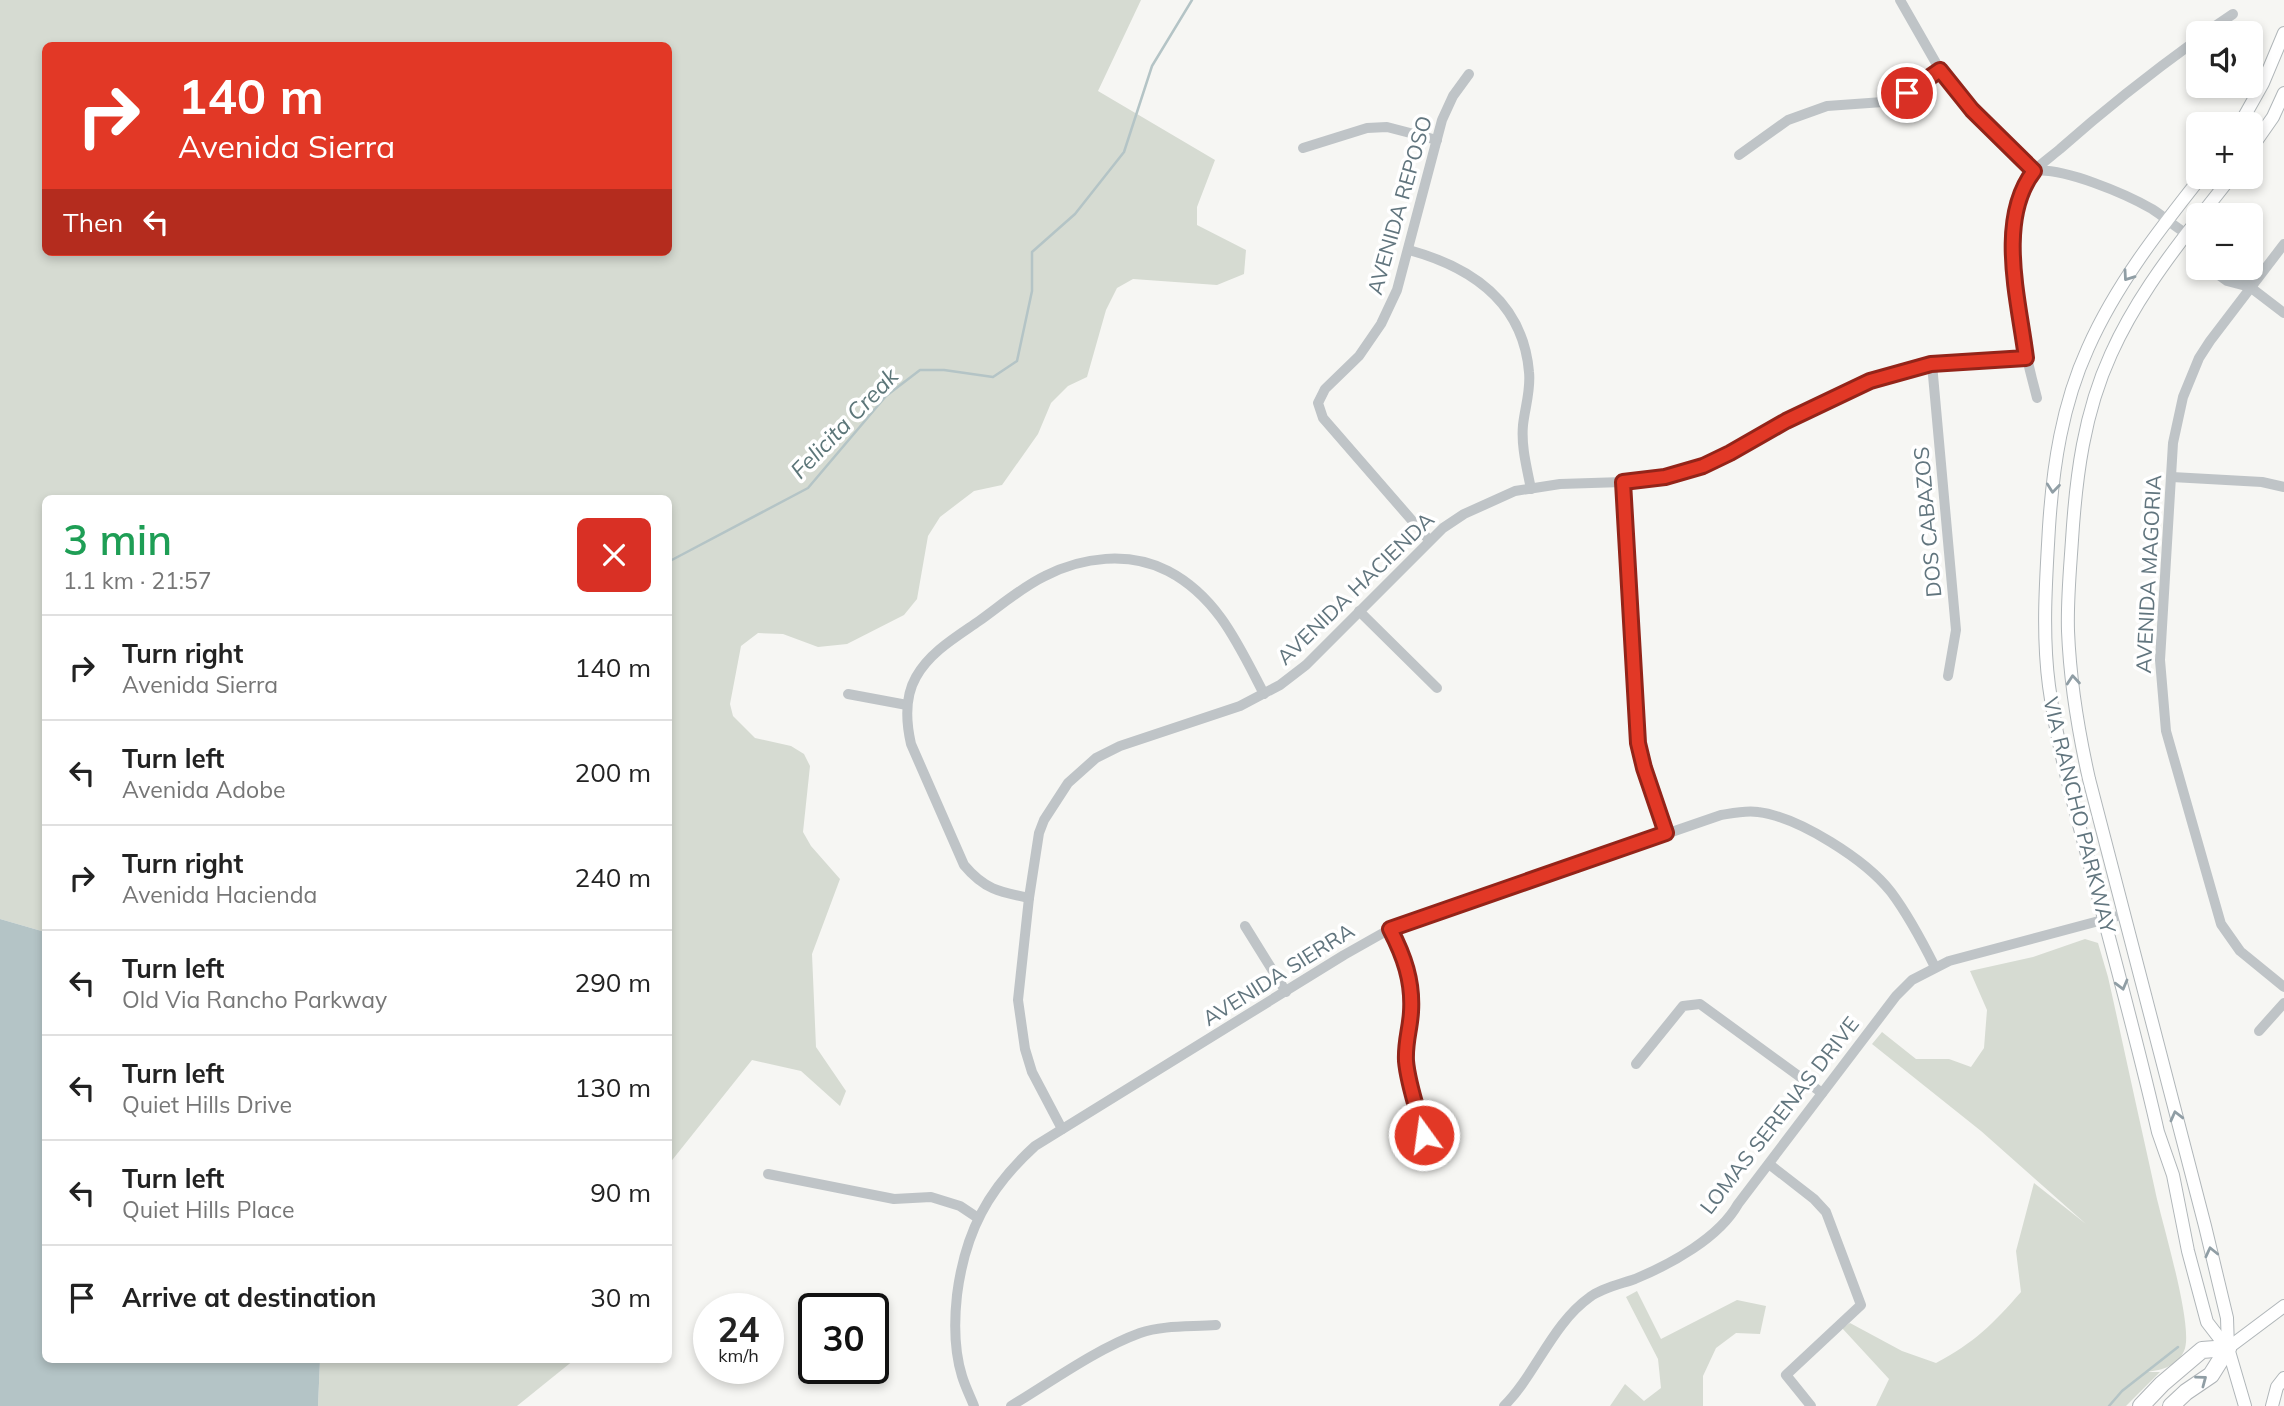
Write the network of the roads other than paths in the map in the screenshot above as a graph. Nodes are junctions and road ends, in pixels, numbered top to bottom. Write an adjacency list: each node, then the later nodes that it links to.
1 (1900, 0): 6 (street)
2 (2233, 14): 3 (street)
3 (2223, 21)
4 (2284, 33): 9 (main road)
5 (2186, 47): 14 (street)
6 (1940, 70): 13 (street); 14 (street)
7 (1469, 74): 11 (street, AVENIDA REPOSO)
8 (2284, 93): 10 (main road)
9 (2246, 112)
10 (2263, 131)
11 (1437, 140): 12 (street); 22 (street, AVENIDA REPOSO)
12 (1303, 148)
13 (1739, 155)
14 (2034, 171): 18 (street); 27 (street)
15 (2193, 189): 18 (main road, VIA RANCHO PARKWAY)
16 (2222, 189): 17 (main road, VIA RANCHO PARKWAY)
17 (2211, 203)
18 (2168, 220): 19 (street); 44 (main road, VIA RANCHO PARKWAY, one-way to 44)
19 (2186, 233)
20 (2186, 244): 43 (main road, VIA RANCHO PARKWAY, one-way to 20)
21 (2284, 244): 25 (street, AVENIDA MAGORIA)
22 (1409, 250): 33 (street); 34 (street, AVENIDA REPOSO)
23 (2226, 280): 25 (street)
24 (2247, 280): 25 (street)
25 (2250, 287): 26 (street); 30 (street, AVENIDA MAGORIA)
26 (2284, 313)
27 (2026, 358): 28 (street, AVENIDA HACIENDA); 29 (street)
28 (1931, 364): 31 (street, AVENIDA HACIENDA); 36 (street, DOS CABAZOS)
29 (2037, 398)
30 (2172, 477): 32 (street); 48 (street, AVENIDA MAGORIA)
31 (1623, 482): 33 (street, AVENIDA HACIENDA); 41 (street)
32 (2284, 487)
33 (1531, 489): 34 (street, AVENIDA HACIENDA)
34 (1429, 540): 35 (street, AVENIDA HACIENDA)
35 (1359, 611): 37 (street); 39 (street, AVENIDA HACIENDA)
36 (1948, 676)
37 (1437, 688)
38 (848, 694): 40 (street)
39 (1264, 694): 40 (street); 42 (street, AVENIDA HACIENDA)
40 (907, 705): 42 (street)
41 (1666, 833): 46 (street, AVENIDA SIERRA); 47 (street, AVENIDA SIERRA)
42 (1029, 898): 54 (street, AVENIDA HACIENDA)
43 (2125, 914): 44 (street, LOMAS SERENAS DRIVE); 61 (main road, VIA RANCHO PARKWAY, one-way to 43)
44 (2105, 919): 47 (street, LOMAS SERENAS DRIVE); 61 (main road, VIA RANCHO PARKWAY, one-way to 61)
45 (1245, 926): 49 (street)
46 (1390, 929): 49 (street, AVENIDA SIERRA); 55 (street)
47 (1935, 967): 53 (street, LOMAS SERENAS DRIVE)
48 (2284, 987)
49 (1286, 992): 54 (street, AVENIDA SIERRA)
50 (2284, 1003): 51 (street)
51 (2259, 1031)
52 (1636, 1064): 53 (street)
53 (1822, 1093): 56 (street, LOMAS SERENAS DRIVE)
54 (1062, 1129): 58 (street, AVENIDA SIERRA)
55 (1430, 1158)
56 (1769, 1164): 65 (street, LOMAS SERENAS DRIVE); 66 (street)
57 (768, 1174): 58 (street)
58 (978, 1218): 63 (street, AVENIDA SIERRA)
59 (2284, 1306): 61 (main road)
60 (1216, 1325): 64 (street)
61 (2228, 1348): 67 (highway); 68 (highway, one-way to 61); 69 (main road, VIA RANCHO PARKWAY)
62 (2284, 1378): 70 (main road)
63 (974, 1406)
64 (1011, 1406)
65 (1504, 1406)
66 (1811, 1406)
67 (2141, 1406)
68 (2171, 1406)
69 (2245, 1406)
70 (2273, 1406)

